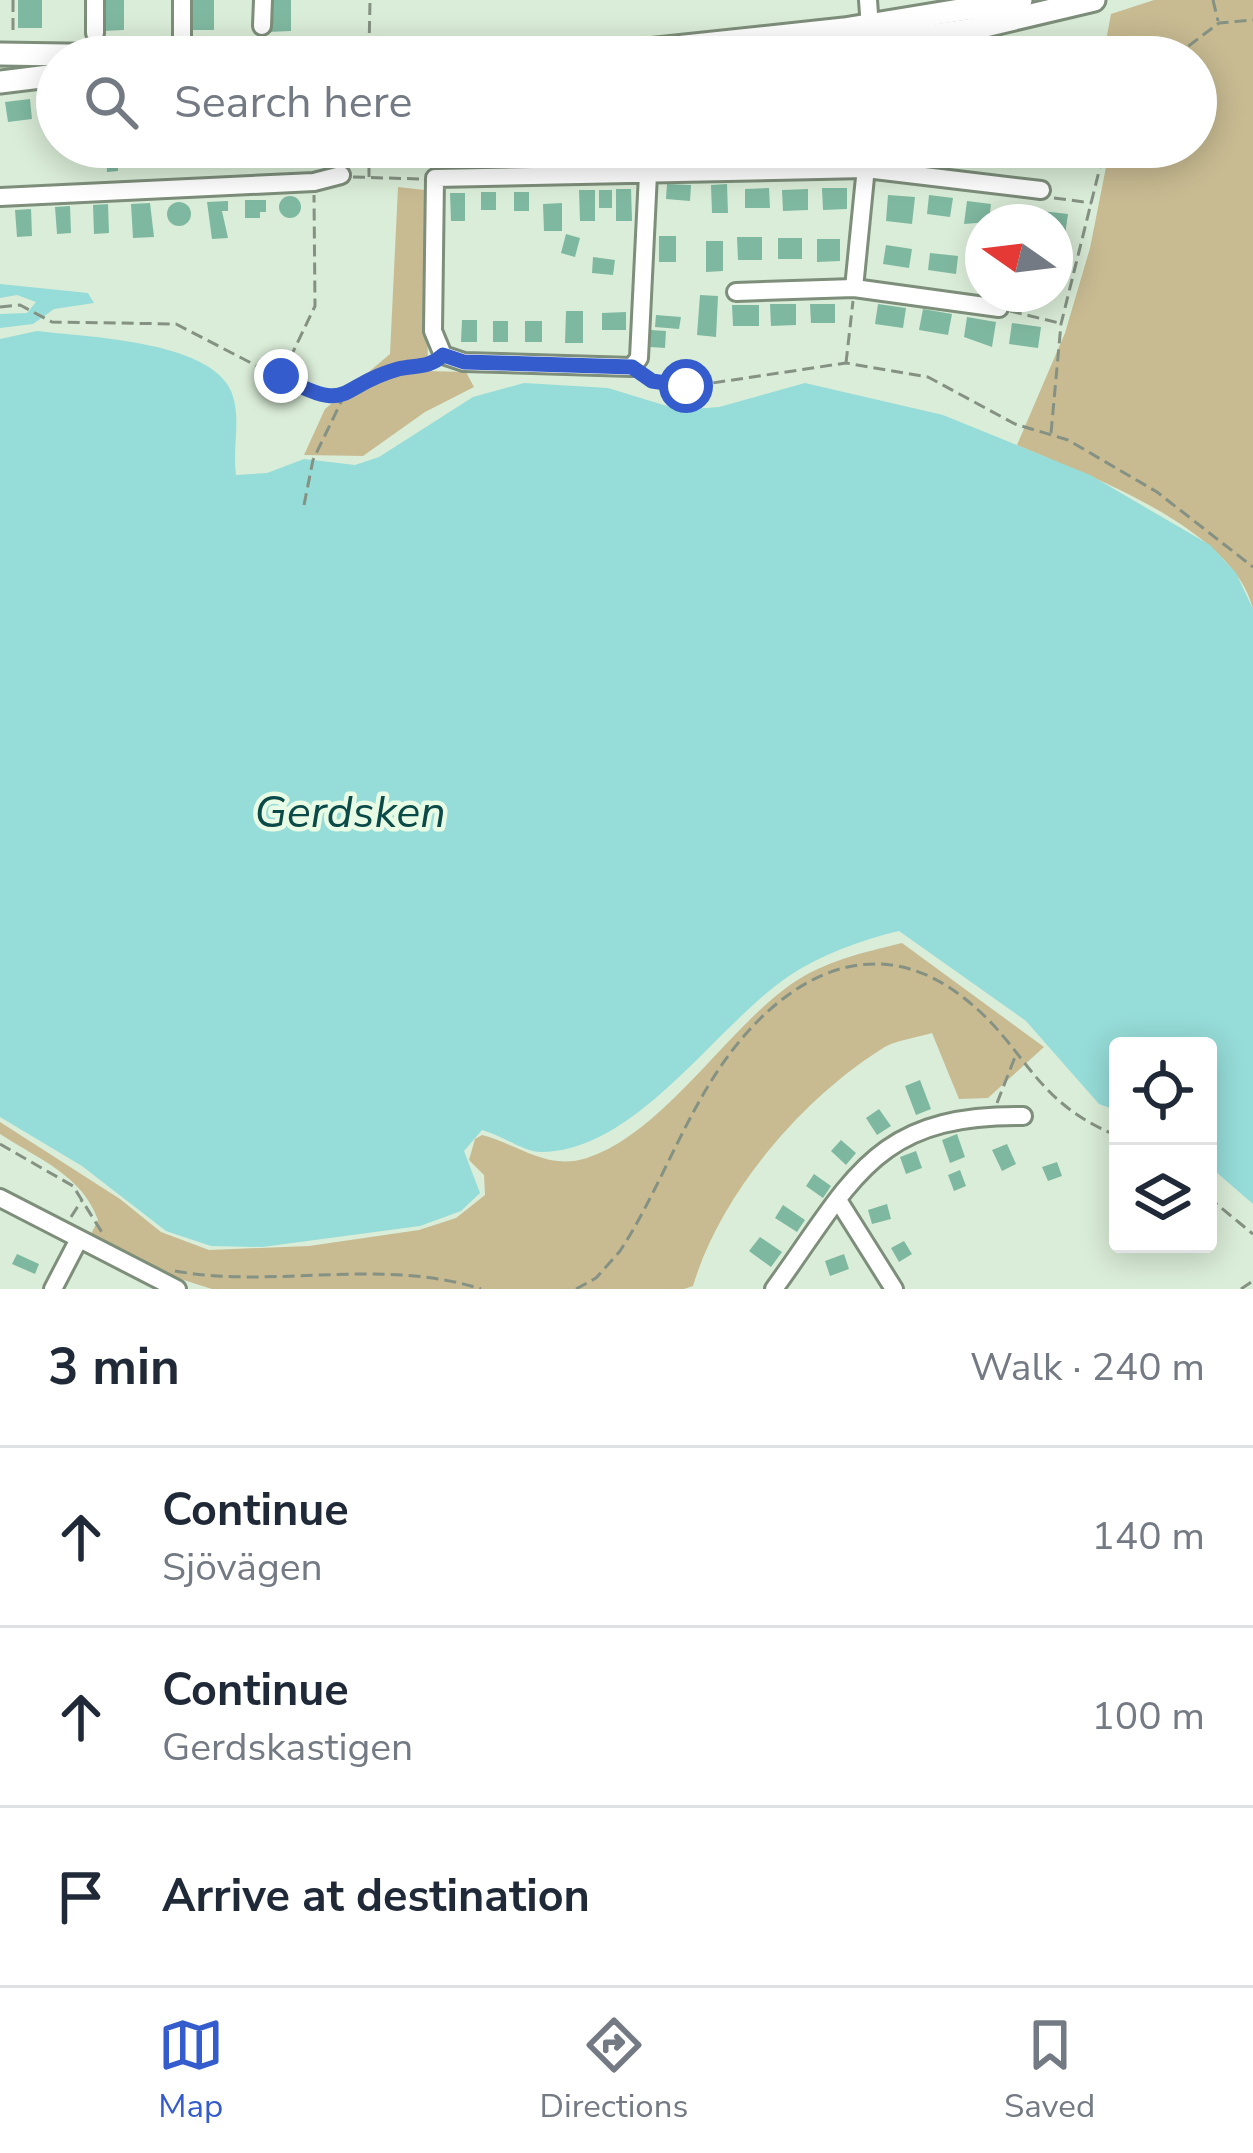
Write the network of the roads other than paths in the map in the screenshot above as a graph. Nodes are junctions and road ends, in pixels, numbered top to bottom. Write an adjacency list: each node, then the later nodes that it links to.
1 (95, 0): 8 (street)
2 (182, 0): 9 (street)
3 (263, 0): 7 (street)
4 (868, 0): 10 (street)
5 (1021, 0): 11 (main road)
6 (1094, 0): 12 (main road)
7 (262, 26)
8 (95, 33)
9 (182, 36)
10 (871, 36)
11 (895, 36)
12 (907, 36)
13 (36, 53): 14 (main road)
14 (0, 54)
15 (36, 78): 16 (main road)
16 (0, 82)
17 (866, 169): 18 (street); 20 (street); 22 (street)
18 (648, 174): 18 (street)
19 (341, 175): 21 (street)
20 (1041, 190)
21 (0, 196)
22 (854, 288): 23 (street); 24 (street)
23 (736, 292)
24 (965, 303)
25 (1024, 1116): 27 (street)
26 (0, 1198): 28 (street)
27 (838, 1200): 31 (street); 32 (street)
28 (78, 1241): 29 (street); 30 (street)
29 (164, 1282)
30 (54, 1288)
31 (774, 1289)
32 (894, 1289)

